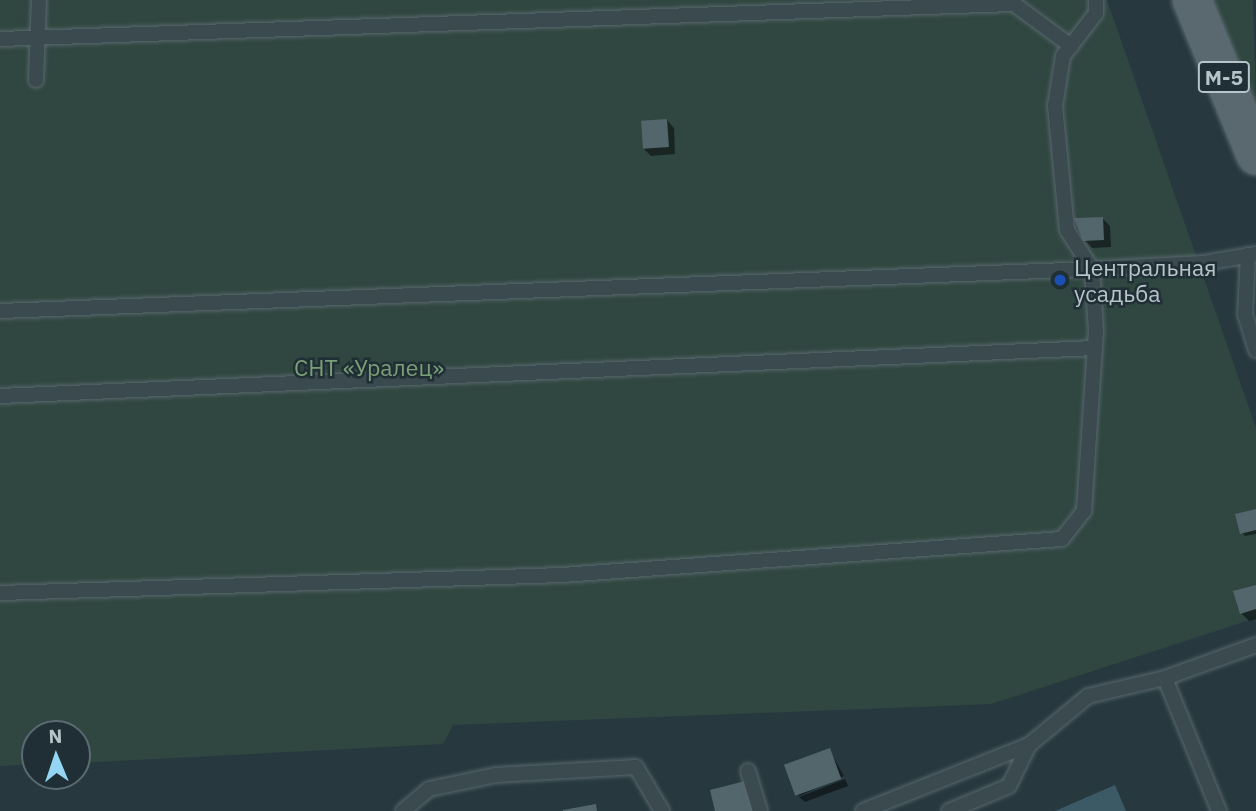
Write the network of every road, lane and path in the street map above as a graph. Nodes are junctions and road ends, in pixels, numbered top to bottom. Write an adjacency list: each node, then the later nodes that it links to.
1 (39, 0): 4 (lane)
2 (1096, 0): 6 (lane)
3 (1192, 0): 8 (main road, М-5)
4 (38, 37): 5 (lane); 6 (lane); 7 (lane)
5 (0, 39)
6 (1071, 46): 10 (lane)
7 (36, 80)
8 (1256, 155)
9 (1252, 255): 10 (lane); 13 (lane)
10 (1092, 269): 11 (lane); 12 (lane)
11 (0, 311)
12 (1095, 348): 14 (lane); 15 (lane)
13 (1256, 350)
14 (0, 396)
15 (0, 593)
16 (1256, 645): 17 (lane)
17 (1165, 678): 18 (lane); 25 (lane)
18 (1029, 745): 23 (lane); 24 (lane)
19 (748, 771): 22 (lane)
20 (403, 811): 21 (lane)
21 (662, 811)
22 (760, 811)
23 (863, 811)
24 (949, 811)
25 (1219, 811)

